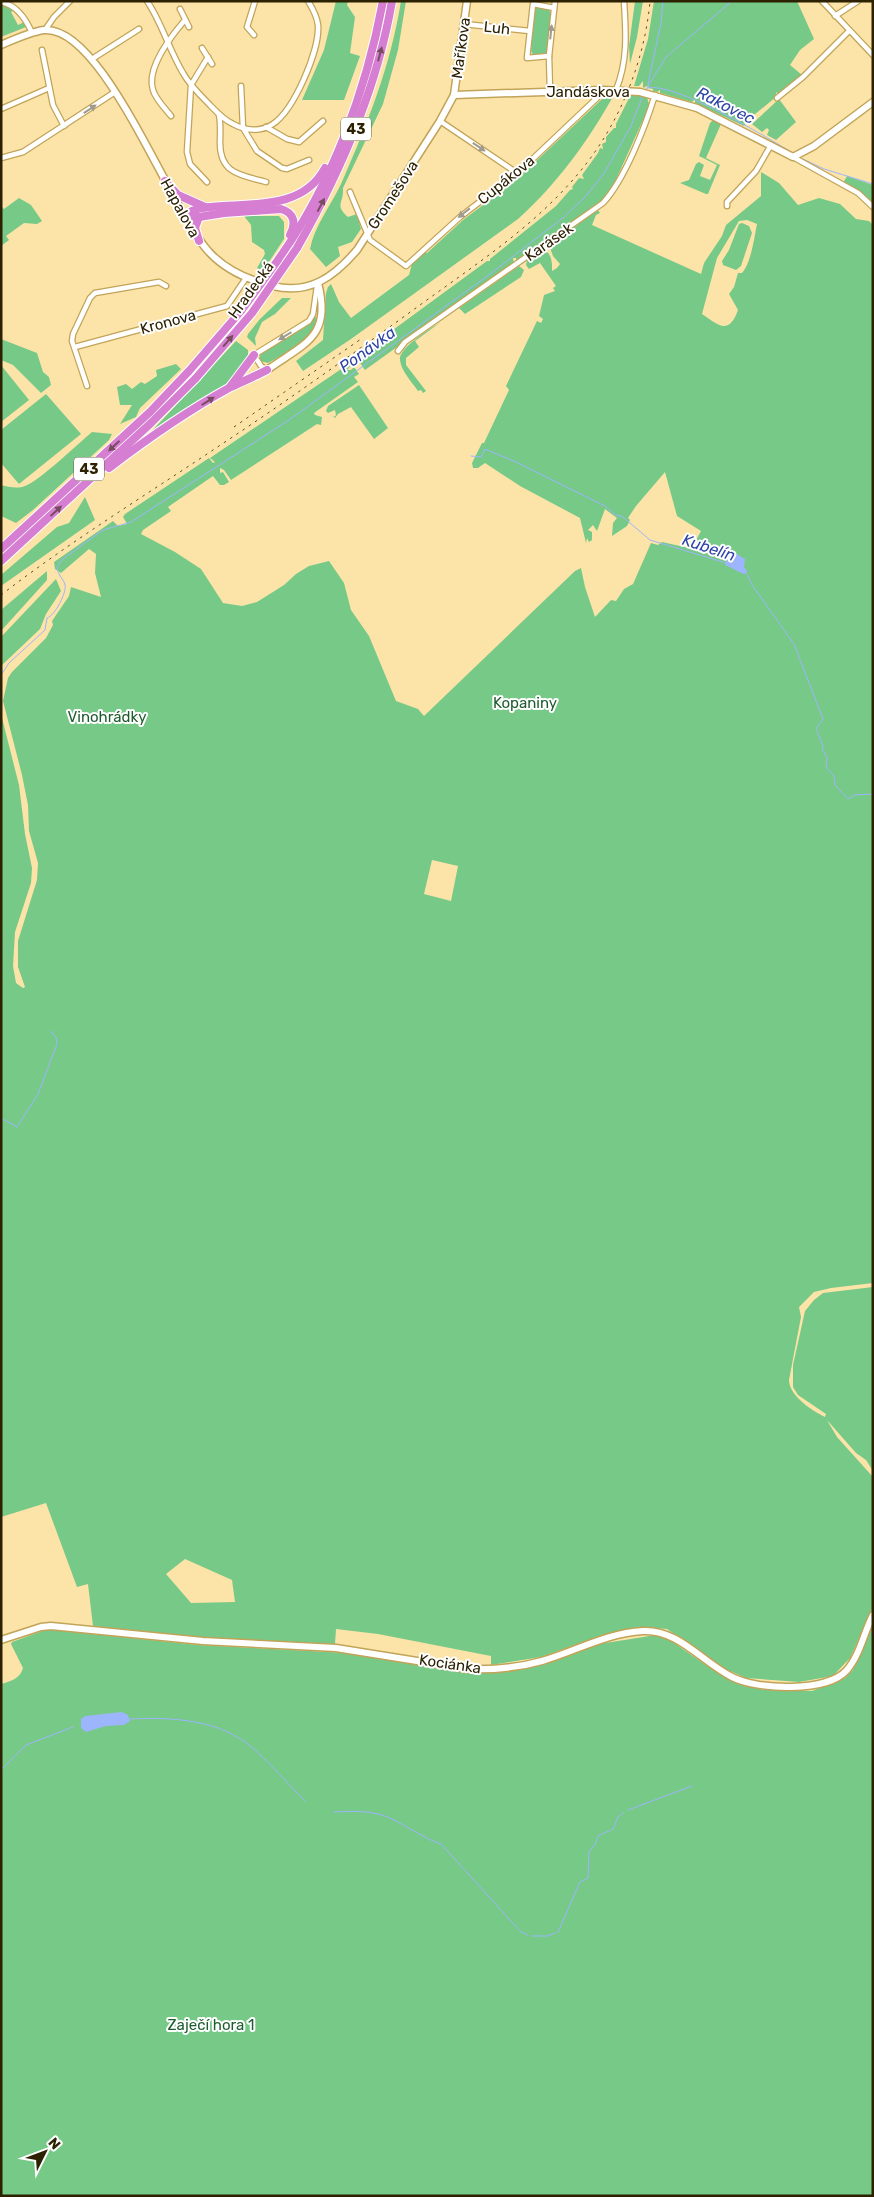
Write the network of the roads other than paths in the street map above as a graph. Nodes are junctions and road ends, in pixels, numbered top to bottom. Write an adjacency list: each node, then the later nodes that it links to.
1 (70, 1): 20 (street)
2 (146, 1): 25 (street)
3 (254, 1): 24 (street)
4 (308, 1): 51 (street)
5 (383, 1): 54 (highway, Hradecká / 43)
6 (392, 1): 70 (highway, Hradecká / 43, one-way to 6)
7 (467, 1): 17 (street, Maříkova)
8 (555, 1): 13 (street)
9 (624, 1): 38 (street)
10 (822, 1): 15 (street)
11 (858, 1): 15 (street)
12 (1, 2): 23 (street)
13 (554, 8): 22 (street); 30 (street, one-way to 13)
14 (180, 9): 16 (street)
15 (835, 16): 21 (street)
16 (185, 20): 18 (street); 25 (street)
17 (464, 24): 22 (street, Luh); 41 (street, Maříkova)
18 (189, 27)
19 (139, 29): 32 (street)
20 (45, 30): 23 (street); 32 (street, Hapalova)
21 (849, 30): 29 (street); 43 (street)
22 (530, 31): 30 (street)
23 (32, 34): 26 (street)
24 (254, 35)
25 (167, 42): 34 (street); 47 (street)
26 (1, 45)
27 (202, 48): 31 (street)
28 (42, 50): 36 (street)
29 (873, 55)
30 (549, 56): 40 (street)
31 (208, 57): 33 (street); 34 (street)
32 (92, 59): 39 (street, Hapalova)
33 (212, 64)
34 (191, 85): 46 (street); 60 (street)
35 (241, 86): 52 (street)
36 (49, 88): 45 (street); 50 (street)
37 (603, 90): 38 (street, Jandáskova); 40 (street, Jandáskova); 58 (street, Cupákova)
38 (616, 90): 42 (street, Jandáskova)
39 (115, 92): 50 (street, one-way to 39); 59 (street, Hapalova)
40 (550, 92): 41 (street, Jandáskova)
41 (454, 95): 49 (street, Gromešova)
42 (655, 95): 53 (street, Jandáskova); 75 (street, Karásek)
43 (778, 98)
44 (873, 102): 55 (street)
45 (1, 109)
46 (219, 115): 52 (street); 61 (street)
47 (171, 116)
48 (323, 121): 51 (street)
49 (440, 121): 58 (street, one-way to 58); 68 (street, Gromešova)
50 (64, 126): 56 (street)
51 (266, 127): 52 (street)
52 (243, 128): 57 (street)
53 (771, 145): 55 (street, Jandáskova); 63 (street)
54 (339, 148): 64 (highway); 70 (highway, Hradecká / 43)
55 (793, 157): 65 (street, Jandáskova)
56 (1, 158)
57 (309, 160)
58 (517, 173): 68 (street, Cupákova, one-way to 68)
59 (165, 181): 64 (highway); 66 (street, Hapalova)
60 (207, 182)
61 (266, 182)
62 (350, 192): 68 (street)
63 (727, 206)
64 (206, 207): 66 (highway)
65 (873, 207)
66 (182, 216): 67 (highway); 69 (street, Hapalova)
67 (200, 217): 69 (highway); 70 (highway)
68 (368, 234): 72 (street, Gromešova)
69 (199, 241): 71 (street, Hapalova)
70 (291, 244): 80 (highway, Hradecká / 43, one-way to 70, bridge); 81 (highway, Hradecká / 43, one-way to 81, bridge)
71 (246, 278): 72 (street, Hapalova); 74 (street, Kronova)
72 (318, 283): 76 (street, one-way to 76); 77 (street)
73 (166, 286): 74 (street)
74 (76, 347): 78 (street)
75 (398, 350)
76 (254, 355): 77 (street); 79 (highway)
77 (267, 370): 79 (highway)
78 (87, 386)
79 (230, 387): 80 (highway, one-way to 79)
80 (77, 491): 82 (highway, Hradecká / 43, one-way to 80)
81 (1, 549)
82 (1, 561)
83 (873, 1615): 84 (street, Kociánka)
84 (1, 1640)

